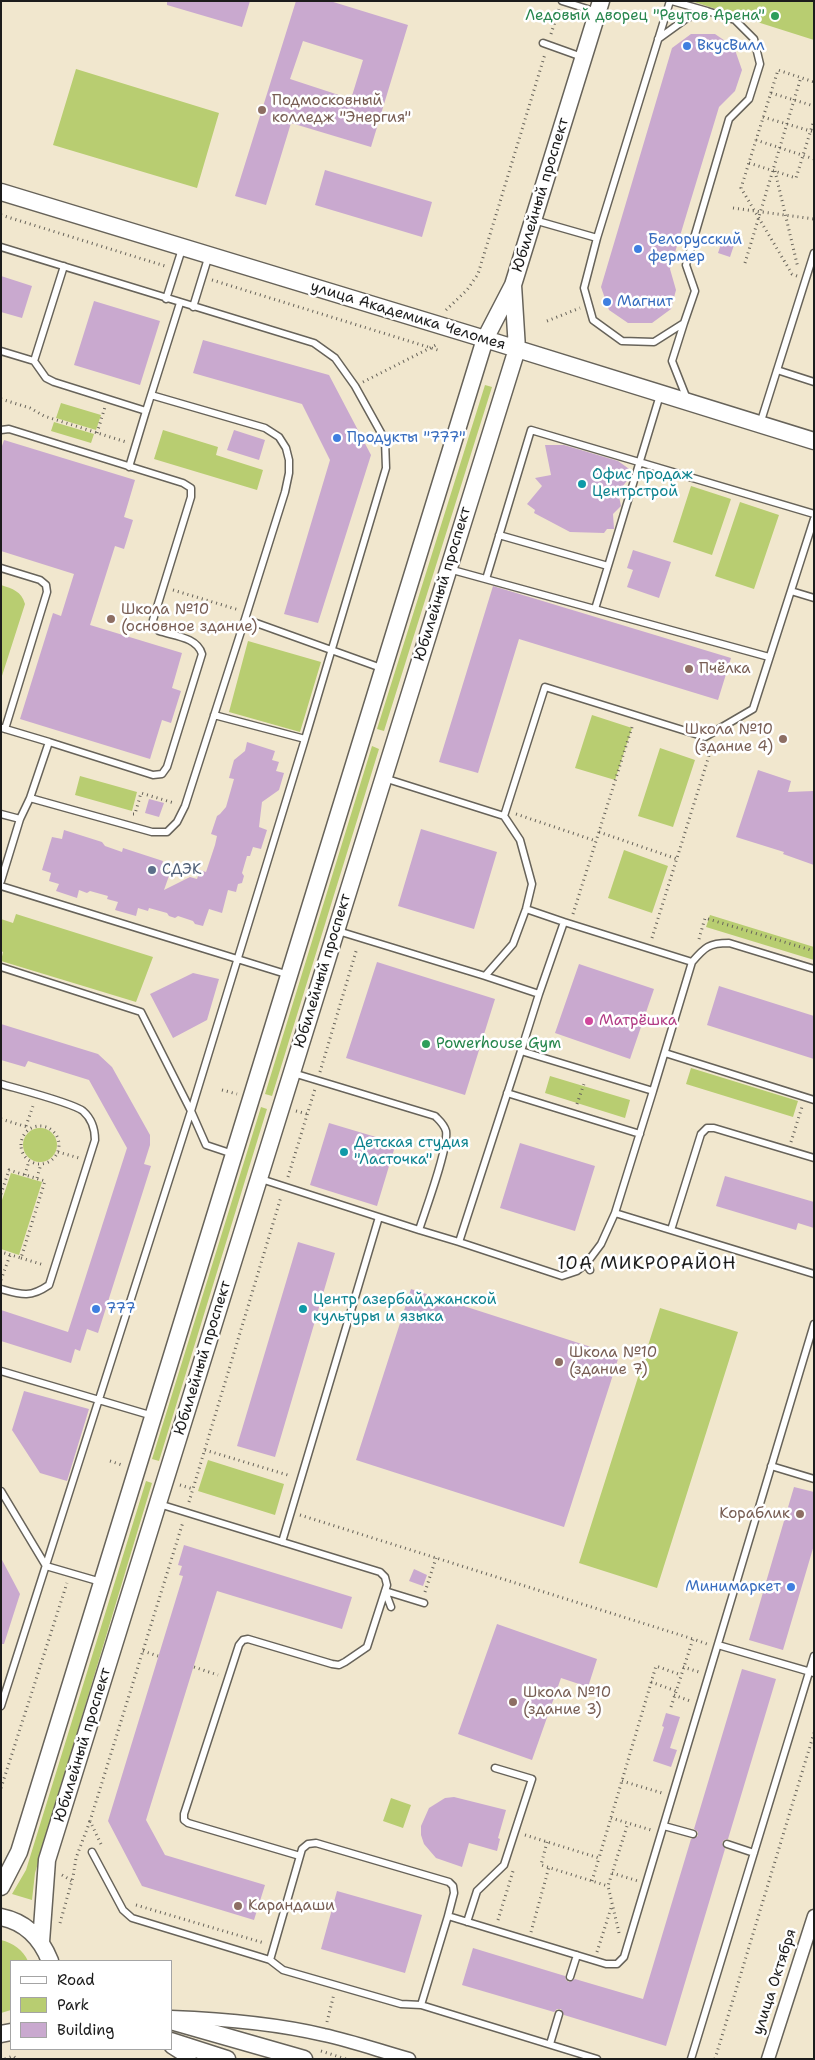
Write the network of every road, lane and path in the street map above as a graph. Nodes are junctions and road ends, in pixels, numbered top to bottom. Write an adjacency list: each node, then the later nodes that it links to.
1 (562, 1): 3 (lane); 6 (path)
2 (671, 1): 4 (lane); 5 (lane)
3 (599, 6): 7 (street, Юбилейный проспект)
4 (707, 11): 5 (lane); 48 (lane)
5 (658, 39): 32 (lane)
6 (546, 44): 7 (lane); 46 (path)
7 (583, 57): 31 (street, Юбилейный проспект)
8 (801, 78): 9 (path); 10 (path); 11 (path)
9 (814, 82)
10 (771, 93): 11 (path); 13 (path)
11 (794, 100): 12 (path); 15 (path)
12 (814, 106)
13 (764, 117): 15 (path); 17 (path)
14 (814, 120): 16 (path)
15 (787, 124): 16 (path); 18 (path)
16 (812, 132): 19 (path)
17 (756, 140): 18 (path); 21 (path)
18 (780, 148): 19 (path); 22 (path)
19 (803, 155): 20 (path); 22 (path)
20 (814, 159)
21 (749, 163): 22 (path); 25 (path)
22 (774, 171): 26 (path); 28 (path)
23 (1, 192): 34 (street, улица Академика Челомея)
24 (733, 208): 25 (path)
25 (755, 211): 26 (path); 29 (path)
26 (760, 212): 28 (path); 29 (path)
27 (1, 215): 39 (path)
28 (785, 215): 29 (path); 30 (path)
29 (758, 218): 37 (path)
30 (814, 219)
31 (533, 220): 32 (lane); 41 (street, Юбилейный проспект)
32 (598, 238): 44 (lane)
33 (1, 246): 38 (lane)
34 (182, 247): 36 (street, улица Академика Челомея); 39 (lane)
35 (814, 253): 56 (lane)
36 (208, 255): 40 (lane); 49 (street, улица Академика Челомея)
37 (745, 263)
38 (64, 266): 42 (lane); 55 (lane)
39 (176, 269): 42 (lane)
40 (202, 277): 45 (lane); 51 (path)
41 (513, 285): 49 (street, Юбилейный проспект); 52 (street, Юбилейный проспект)
42 (166, 299): 43 (lane)
43 (180, 303): 45 (lane); 60 (lane)
44 (589, 305): 47 (path); 48 (lane)
45 (193, 307): 58 (lane)
46 (438, 307)
47 (548, 321)
48 (684, 323): 63 (lane)
49 (485, 339): 52 (street, улица Академика Челомея); 87 (street, Юбилейный проспект)
50 (438, 344): 51 (path)
51 (430, 348): 53 (path); 58 (path)
52 (517, 349): 59 (street, улица Академика Челомея); 77 (street, Юбилейный проспект)
53 (441, 350)
54 (1, 351): 55 (lane)
55 (34, 361): 62 (lane)
56 (777, 370): 57 (lane); 65 (lane)
57 (814, 382)
58 (355, 386): 85 (lane)
59 (660, 394): 63 (street, улица Академика Челомея); 70 (lane)
60 (151, 395): 64 (lane); 84 (lane)
61 (1, 399): 67 (path)
62 (108, 399): 64 (lane); 67 (path)
63 (689, 402): 65 (street, улица Академика Челомея)
64 (146, 411): 69 (lane)
65 (760, 425): 68 (street, улица Академика Челомея)
66 (1, 430): 71 (lane)
67 (97, 433): 69 (path)
68 (814, 442)
69 (136, 445): 71 (lane)
70 (639, 462): 72 (lane); 74 (lane); 75 (lane)
71 (129, 466): 79 (lane)
72 (814, 514)
73 (814, 519): 80 (lane)
74 (499, 535): 75 (lane); 78 (lane)
75 (608, 566): 83 (lane)
76 (1, 568): 90 (lane)
77 (448, 569): 78 (lane); 94 (street, Юбилейный проспект)
78 (486, 579): 83 (lane)
79 (163, 588): 82 (path); 93 (lane)
80 (791, 591): 81 (lane); 86 (lane)
81 (814, 598)
82 (224, 606)
83 (595, 609): 86 (lane)
84 (245, 619): 85 (lane); 88 (lane)
85 (332, 650): 87 (lane); 92 (lane)
86 (770, 657): 91 (lane)
87 (384, 668): 115 (street, Юбилейный проспект)
88 (214, 714): 92 (lane); 96 (lane)
89 (636, 715): 91 (lane); 98 (lane); 101 (path)
90 (3, 728): 93 (lane)
91 (717, 730): 103 (path)
92 (305, 739): 111 (lane)
93 (49, 742): 95 (lane)
94 (383, 778): 98 (lane); 108 (street, Юбилейный проспект)
95 (30, 798): 96 (lane); 100 (lane)
96 (185, 806): 97 (path)
97 (126, 812)
98 (505, 813): 102 (path); 106 (lane)
99 (1, 814): 100 (lane)
100 (20, 819): 104 (lane)
101 (598, 832): 102 (path); 103 (path)
102 (596, 841): 107 (path)
103 (677, 859): 110 (path)
104 (1, 881)
105 (1, 886): 111 (lane)
106 (526, 909): 107 (lane); 116 (lane)
107 (567, 923): 110 (lane); 117 (lane)
108 (336, 930): 109 (lane); 121 (street, Юбилейный проспект)
109 (360, 938): 116 (lane); 122 (path)
110 (649, 948): 112 (lane)
111 (238, 959): 115 (lane); 129 (lane)
112 (692, 962): 114 (lane); 119 (lane)
113 (1, 967): 129 (lane)
114 (814, 969)
115 (289, 975): 136 (street, Юбилейный проспект)
116 (485, 976): 117 (lane)
117 (539, 994): 118 (lane)
118 (521, 1051): 120 (lane); 125 (lane)
119 (664, 1053): 124 (lane); 127 (lane)
120 (588, 1072): 124 (lane); 130 (path)
121 (291, 1073): 122 (lane); 143 (street, Юбилейный проспект)
122 (318, 1080): 144 (path); 148 (lane)
123 (1, 1084): 126 (lane)
124 (653, 1091): 133 (lane)
125 (507, 1093): 130 (lane); 150 (lane)
126 (36, 1095): 132 (path); 139 (lane)
127 (805, 1097): 128 (lane); 134 (path)
128 (814, 1100)
129 (191, 1111): 136 (lane); 162 (lane)
130 (574, 1114): 133 (lane)
131 (1, 1119): 132 (path)
132 (28, 1128): 135 (path); 138 (path)
133 (640, 1134): 146 (lane)
134 (789, 1150): 137 (lane); 149 (lane)
135 (58, 1152): 139 (path); 140 (path)
136 (234, 1154): 163 (street, Юбилейный проспект)
137 (814, 1158)
138 (30, 1160): 140 (path); 141 (path)
139 (89, 1161): 155 (lane)
140 (41, 1164): 142 (path)
141 (25, 1174): 142 (path); 145 (path)
142 (37, 1178): 153 (path)
143 (259, 1178): 144 (lane); 169 (street, Юбилейный проспект)
144 (285, 1187): 147 (lane); 164 (path)
145 (1, 1194)
146 (615, 1213): 149 (lane); 154 (lane)
147 (379, 1217): 148 (lane); 166 (lane)
148 (420, 1230): 150 (lane)
149 (672, 1230): 157 (lane)
150 (459, 1242): 154 (lane)
151 (1, 1252): 152 (path)
152 (10, 1254): 153 (path); 158 (path)
153 (21, 1258): 155 (path)
154 (586, 1264): 156 (lane)
155 (55, 1268): 159 (lane)
156 (590, 1270)
157 (814, 1274)
158 (1, 1280)
159 (1, 1289)
160 (814, 1324): 165 (lane)
161 (1, 1371): 162 (lane)
162 (99, 1400): 163 (lane); 174 (lane)
163 (153, 1416): 176 (street, Юбилейный проспект)
164 (205, 1450): 166 (path); 170 (path)
165 (771, 1466): 167 (lane); 181 (lane)
166 (301, 1479): 171 (lane)
167 (814, 1479)
168 (1, 1491): 174 (lane)
169 (158, 1503): 170 (lane); 232 (street, Юбилейный проспект)
170 (186, 1512): 172 (lane); 182 (path)
171 (291, 1512): 172 (lane); 173 (path)
172 (282, 1542): 177 (lane)
173 (436, 1558): 178 (path); 180 (path)
174 (46, 1566): 175 (lane); 195 (lane)
175 (71, 1573): 176 (lane); 200 (path)
176 (102, 1582): 222 (street, Юбилейный проспект)
177 (386, 1591): 178 (lane); 179 (lane); 190 (lane)
178 (423, 1602)
179 (391, 1607)
180 (692, 1639): 181 (path); 186 (path)
181 (717, 1646): 187 (lane); 189 (lane)
182 (143, 1652): 183 (path); 203 (path)
183 (158, 1656)
184 (814, 1656): 187 (lane)
185 (194, 1667): 190 (path)
186 (683, 1667): 188 (path); 189 (path)
187 (811, 1672): 213 (lane)
188 (681, 1675): 191 (path); 192 (path)
189 (708, 1676): 194 (lane)
190 (228, 1678): 214 (lane)
191 (651, 1682): 192 (path); 199 (path)
192 (676, 1691): 193 (path)
193 (674, 1695): 194 (path); 196 (path)
194 (700, 1704): 201 (lane)
195 (1, 1706)
196 (671, 1708)
197 (814, 1733): 259 (path)
198 (495, 1768): 228 (lane)
199 (622, 1780): 201 (path); 202 (path)
200 (1, 1788)
201 (673, 1796): 205 (lane)
202 (611, 1818): 204 (path); 215 (path)
203 (90, 1822): 211 (path); 229 (path)
204 (628, 1823): 206 (path); 218 (path)
205 (664, 1826): 206 (lane); 207 (lane)
206 (661, 1834): 220 (lane)
207 (693, 1834)
208 (524, 1835): 209 (path)
209 (548, 1842): 215 (path); 217 (path)
210 (727, 1844): 213 (lane)
211 (102, 1846)
212 (92, 1852): 237 (lane)
213 (754, 1853): 258 (lane)
214 (300, 1856): 225 (lane); 233 (lane)
215 (599, 1858): 219 (path)
216 (516, 1864): 230 (path)
217 (549, 1867): 219 (path); 231 (path)
218 (612, 1873): 220 (path); 221 (path)
219 (592, 1881): 221 (path)
220 (646, 1884): 235 (lane)
221 (608, 1886): 224 (path)
222 (1, 1887)
223 (131, 1904): 233 (path)
224 (612, 1905): 235 (path); 238 (path)
225 (448, 1916): 228 (lane); 241 (lane)
226 (814, 1916): 260 (street, улица Октября)
227 (1, 1917): 232 (street)
228 (467, 1922): 230 (lane)
229 (59, 1923)
230 (495, 1930): 231 (lane)
231 (529, 1940): 234 (lane)
232 (41, 1942): 236 (street)
233 (274, 1946): 237 (lane)
234 (577, 1955): 238 (lane); 239 (lane)
235 (624, 1957): 238 (lane)
236 (50, 1960)
237 (270, 1960): 240 (lane)
238 (594, 1960)
239 (570, 1977)
240 (336, 1985): 241 (lane); 245 (path)
241 (421, 2006): 247 (lane)
242 (559, 2014): 247 (lane)
243 (172, 2017): 256 (street)
244 (172, 2021): 254 (street)
245 (326, 2025)
246 (172, 2041): 253 (street)
247 (550, 2044): 257 (lane)
248 (172, 2049): 252 (street)
249 (321, 2052): 255 (path)
250 (5, 2059): 251 (path)
251 (17, 2059)
252 (190, 2059)
253 (227, 2059)
254 (304, 2059)
255 (346, 2059)
256 (408, 2059)
257 (597, 2059)
258 (691, 2059)
259 (715, 2059)
260 (768, 2059)

